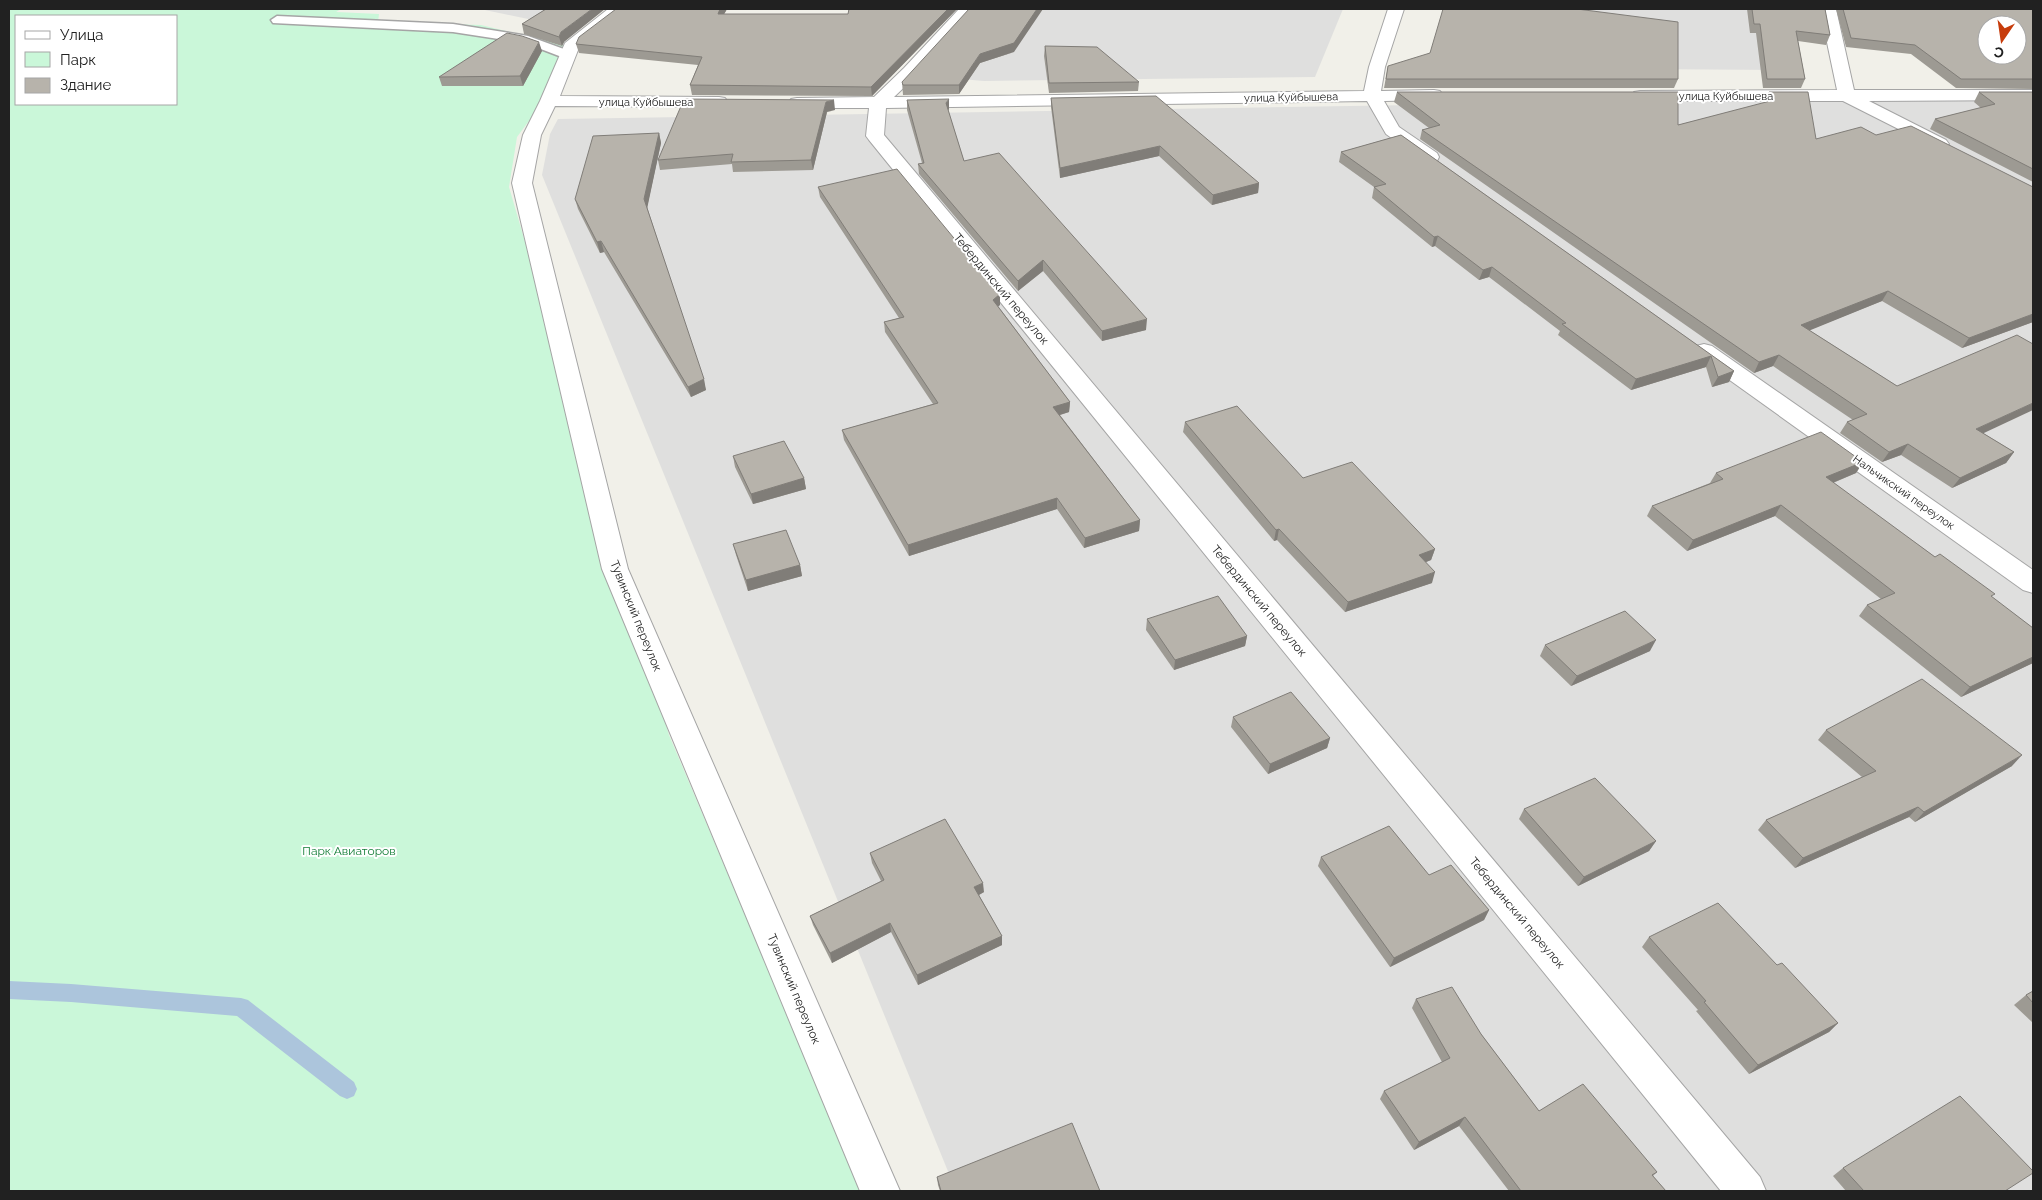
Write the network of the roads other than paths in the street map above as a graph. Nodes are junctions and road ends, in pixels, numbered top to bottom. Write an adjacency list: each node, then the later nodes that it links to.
1 (618, 9): 6 (street, Тувинский переулок)
2 (967, 9): 15 (street)
3 (1396, 9): 7 (street)
4 (1828, 9): 11 (street)
5 (277, 20): 6 (lane)
6 (567, 55): 12 (street, Тувинский переулок)
7 (1372, 95): 8 (street, улица Куйбышева); 15 (street, улица Куйбышева); 17 (street)
8 (1451, 95)
9 (2033, 95): 11 (street, улица Куйбышева)
10 (1620, 96): 11 (street, улица Куйбышева)
11 (1847, 96): 16 (street)
12 (549, 101): 13 (street, улица Куйбышева); 20 (street, Тувинский переулок)
13 (739, 102)
14 (778, 102): 15 (street, улица Куйбышева)
15 (878, 103): 21 (street, Тебердинский переулок)
16 (1957, 152)
17 (1449, 170)
18 (1684, 337): 19 (street, Нальчикский переулок)
19 (2033, 584)
20 (880, 1191)
21 (1746, 1191)

